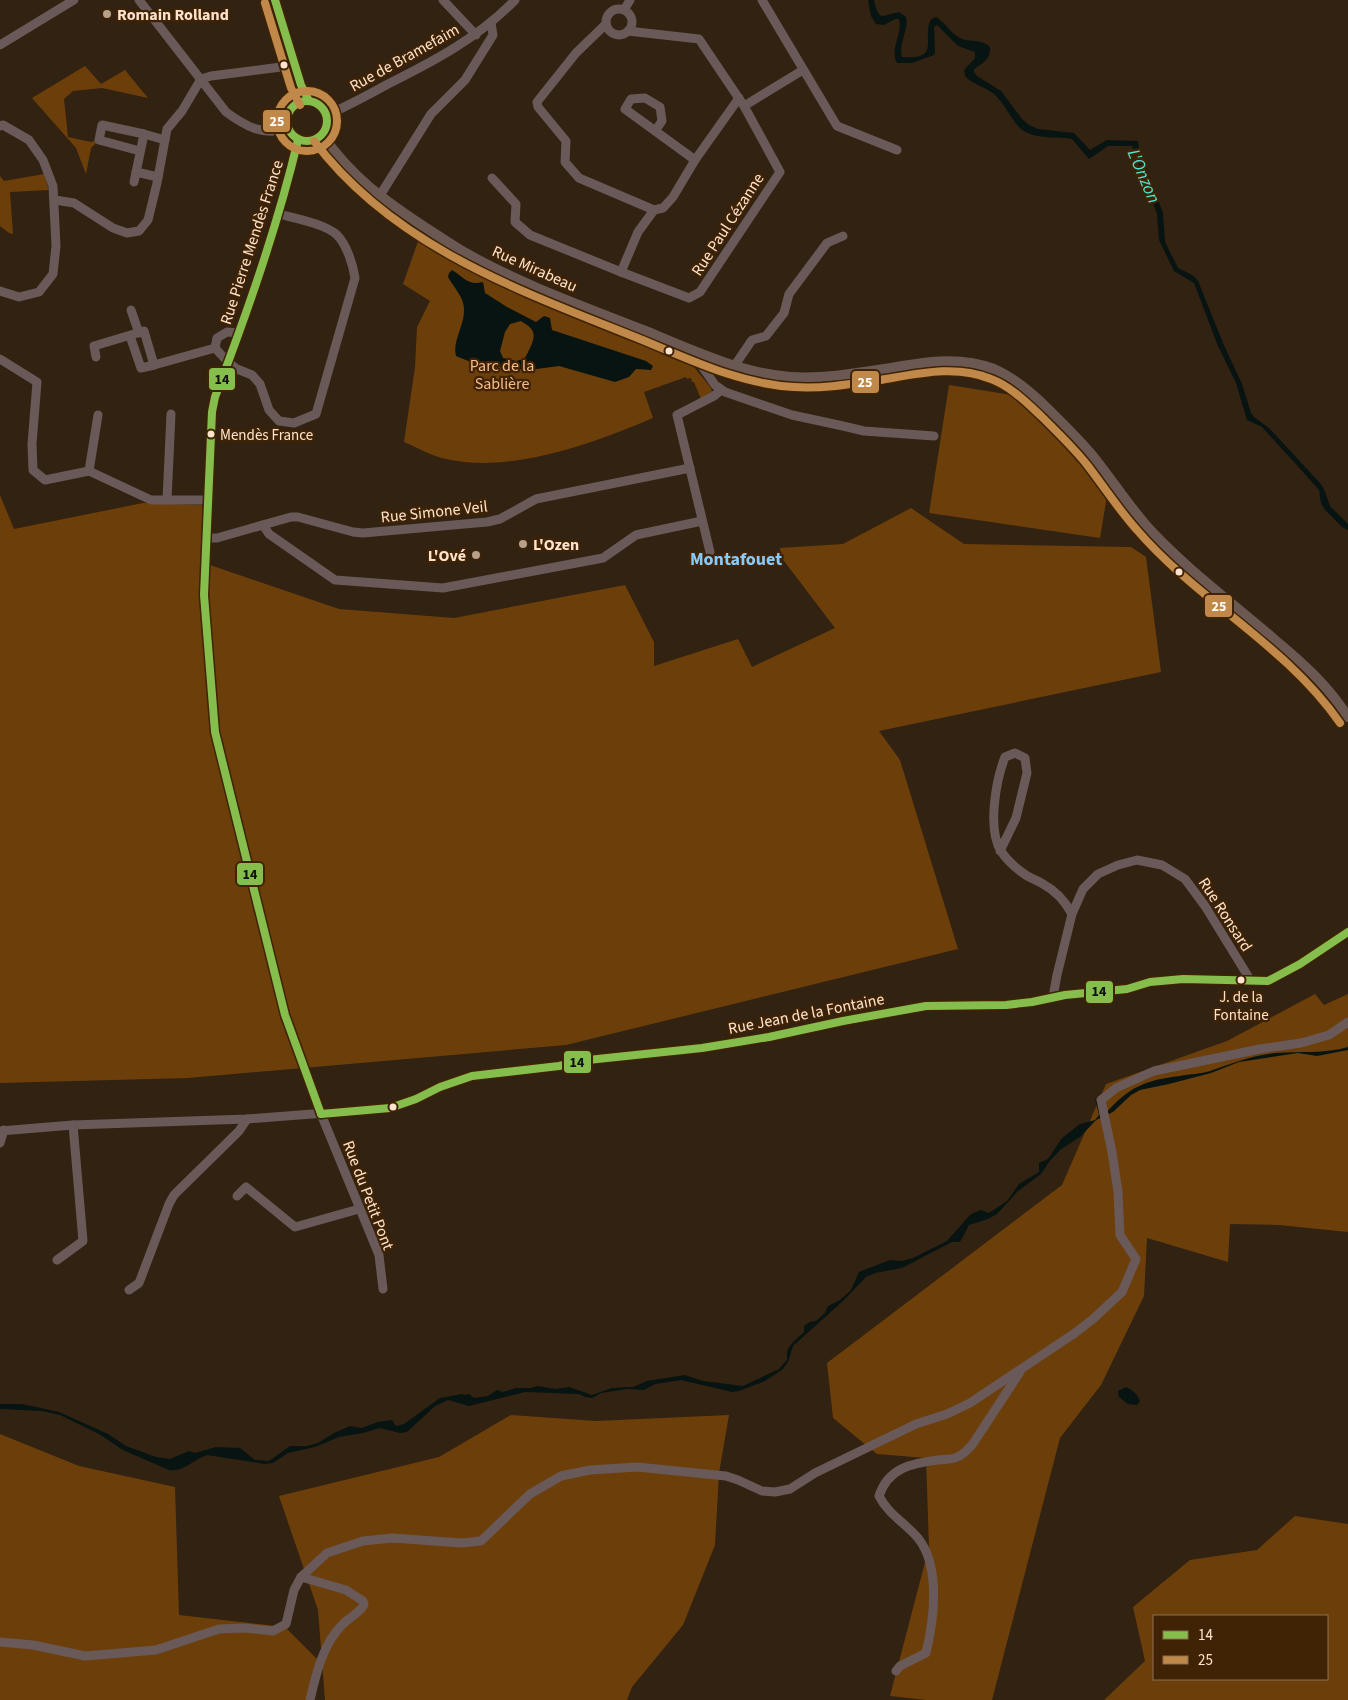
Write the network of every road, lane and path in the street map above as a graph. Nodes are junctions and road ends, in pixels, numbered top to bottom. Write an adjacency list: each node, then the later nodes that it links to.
1 (74, 0): 13 (street)
2 (139, 0): 16 (street)
3 (275, 0): 18 (main road)
4 (443, 0): 12 (street)
5 (630, 0): 8 (street)
6 (762, 0): 15 (street)
7 (512, 1): 9 (street, Rue de Bramefaim)
8 (621, 6): 10 (street); 11 (street)
9 (490, 23): 12 (street, Rue de Bramefaim); 35 (street)
10 (606, 24): 11 (street); 37 (street)
11 (628, 31): 17 (street, Rue Paul Cézanne)
12 (476, 34): 20 (street, Rue de Bramefaim)
13 (0, 45)
14 (281, 67): 16 (street)
15 (804, 70): 19 (street); 29 (street)
16 (201, 80): 22 (street); 26 (street)
17 (739, 98): 19 (street, Rue Paul Cézanne); 30 (street)
18 (309, 101): 20 (main road); 22 (main road)
19 (744, 106): 40 (street, Rue Paul Cézanne)
20 (326, 115): 25 (main road)
21 (0, 126): 36 (street)
22 (288, 128): 27 (main road)
23 (655, 131): 30 (street)
24 (144, 134): 26 (street); 28 (street); 28 (street)
25 (322, 135): 27 (main road); 35 (main road, Rue Mirabeau)
26 (165, 140): 32 (street)
27 (298, 140): 38 (street, Rue Pierre Mendès France)
28 (140, 150): 31 (street)
29 (897, 150)
30 (695, 160): 37 (street)
31 (136, 172): 32 (street); 34 (street)
32 (158, 177): 36 (street)
33 (492, 178): 40 (street, Rue Paul Cézanne)
34 (134, 182)
35 (382, 193): 46 (main road, Rue Mirabeau)
36 (54, 200): 41 (street)
37 (654, 210): 40 (street)
38 (279, 214): 43 (street, Rue Pierre Mendès France); 49 (street)
39 (843, 236): 51 (street)
40 (621, 272)
41 (0, 291)
42 (131, 310): 44 (street)
43 (238, 333): 45 (street); 49 (street, Rue Pierre Mendès France)
44 (135, 334): 47 (street); 50 (street); 50 (street)
45 (215, 348): 49 (street); 50 (street)
46 (700, 353): 51 (main road, Rue Mirabeau); 52 (street)
47 (96, 357)
48 (0, 359): 57 (street)
49 (228, 362): 59 (street, Rue Pierre Mendès France)
50 (154, 365)
51 (735, 365): 64 (main road, Rue Mirabeau)
52 (721, 390): 55 (street); 56 (street)
53 (171, 414): 58 (street)
54 (98, 415): 57 (street)
55 (934, 436)
56 (690, 468): 60 (street); 61 (street, Rue Simone Veil)
57 (89, 471): 58 (street)
58 (167, 500): 59 (street)
59 (209, 500): 62 (street, Rue Pierre Mendès France)
60 (702, 521): 61 (street); 63 (street)
61 (263, 525): 62 (street, Rue Simone Veil)
62 (208, 538): 71 (street, Rue Pierre Mendès France)
63 (710, 552)
64 (1348, 717)
65 (1000, 851): 65 (street); 66 (street)
66 (1072, 914): 68 (street, Rue Ronsard); 69 (street, Rue Ronsard)
67 (1348, 932): 68 (street, Rue Jean de la Fontaine)
68 (1251, 981): 69 (street, Rue Jean de la Fontaine)
69 (1053, 997): 71 (street, Rue Jean de la Fontaine)
70 (1348, 1022): 81 (street)
71 (321, 1114): 72 (street, Rue Jean de la Fontaine); 77 (street, Rue du Petit Pont)
72 (247, 1119): 73 (street, Rue Jean de la Fontaine); 80 (street)
73 (73, 1126): 74 (street, Rue Jean de la Fontaine); 78 (street)
74 (2, 1131): 75 (street)
75 (0, 1143)
76 (238, 1196): 77 (street)
77 (359, 1209): 79 (street, Rue du Petit Pont)
78 (57, 1260)
79 (383, 1289)
80 (129, 1290)
81 (1022, 1368): 82 (street); 84 (street)
82 (301, 1577): 83 (street); 85 (street)
83 (0, 1642)
84 (896, 1671)
85 (310, 1700)

